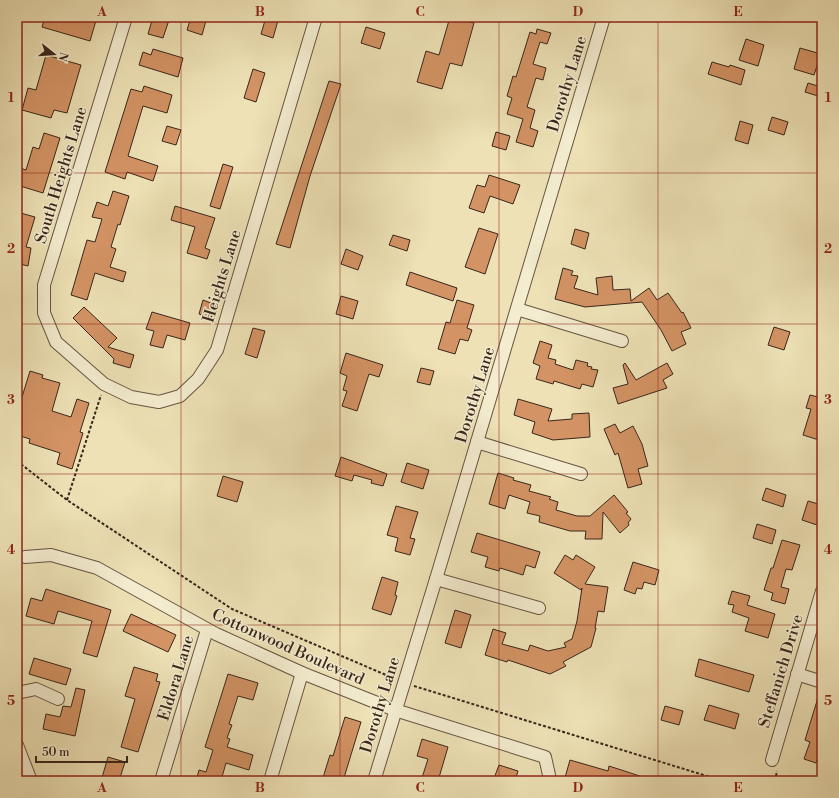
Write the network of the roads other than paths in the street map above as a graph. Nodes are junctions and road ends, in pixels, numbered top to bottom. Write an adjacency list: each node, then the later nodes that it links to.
1 (126, 17): 6 (street, South Heights Lane)
2 (316, 17): 6 (street, Heights Lane)
3 (604, 17): 4 (street, Dorothy Lane)
4 (517, 309): 5 (street); 7 (street, Dorothy Lane)
5 (622, 341)
6 (56, 342)
7 (477, 442): 8 (street); 10 (street, Dorothy Lane)
8 (581, 474)
9 (25, 557): 13 (street, Cottonwood Boulevard)
10 (436, 579): 12 (street); 19 (street, Dorothy Lane)
11 (822, 591): 15 (street, Steffanich Drive)
12 (539, 608)
13 (208, 630): 14 (street, Cottonwood Boulevard); 23 (street, Eldora Lane)
14 (302, 673): 19 (street, Cottonwood Boulevard); 24 (street)
15 (797, 674): 16 (street); 21 (street, Steffanich Drive)
16 (822, 682)
17 (17, 693): 18 (street)
18 (58, 699)
19 (395, 710): 25 (street, Dorothy Lane); 26 (street, Cottonwood Boulevard)
20 (17, 745): 22 (street)
21 (772, 760)
22 (31, 781)
23 (161, 781)
24 (270, 781)
25 (374, 781)
26 (548, 781)

